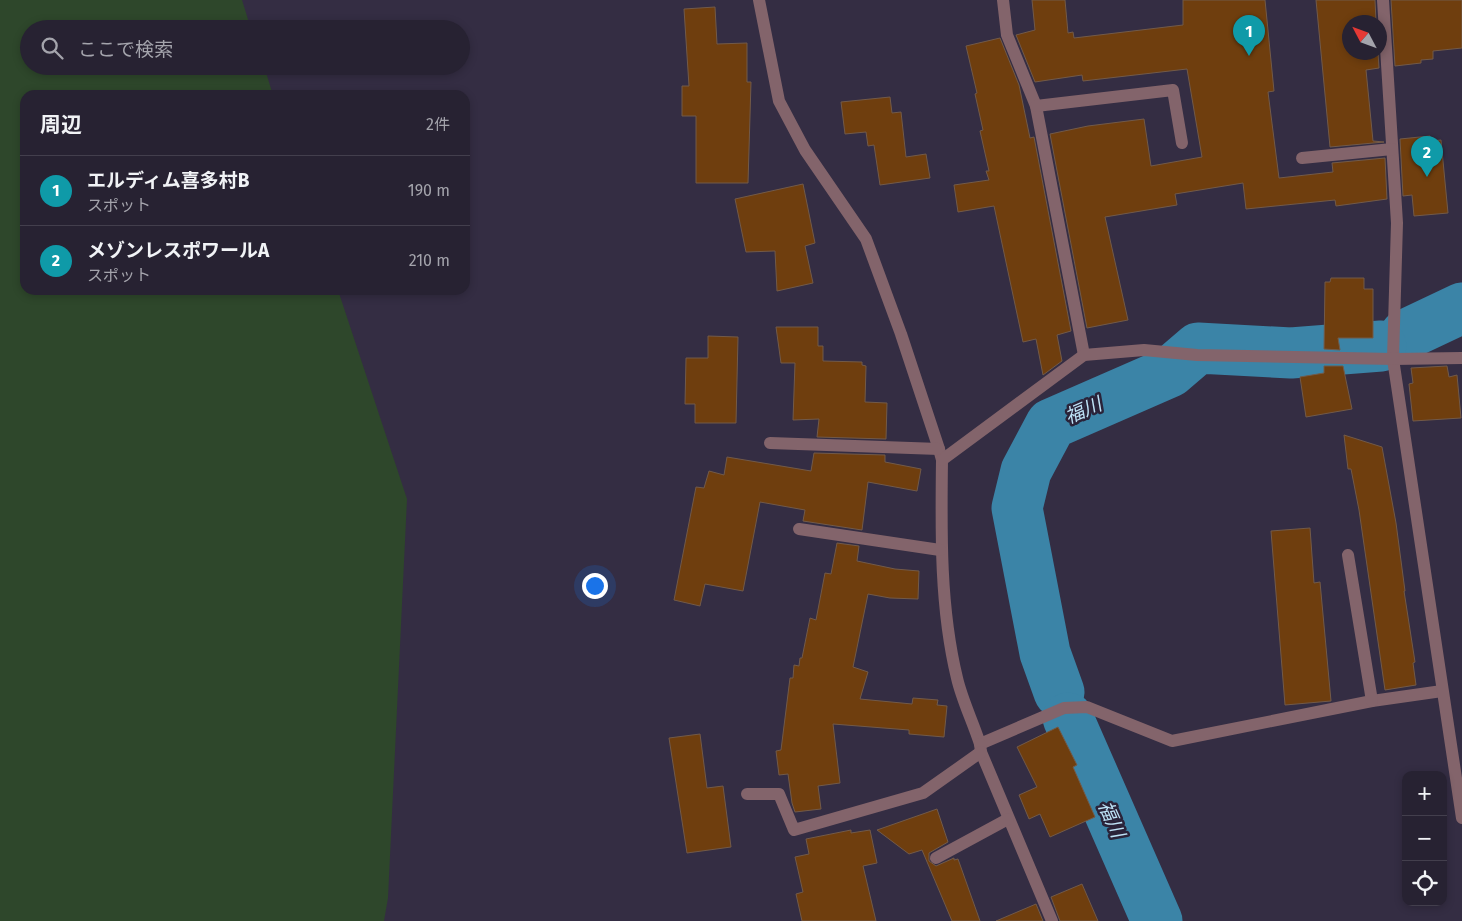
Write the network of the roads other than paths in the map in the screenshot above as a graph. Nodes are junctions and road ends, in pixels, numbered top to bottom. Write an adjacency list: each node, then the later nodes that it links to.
1 (759, 0): 12 (street)
2 (1003, 0): 4 (street)
3 (1383, 0): 6 (street)
4 (1036, 106): 5 (street); 8 (street)
5 (1182, 143)
6 (1392, 149): 7 (street); 10 (street)
7 (1302, 158)
8 (1084, 355): 10 (street); 12 (street)
9 (1462, 358): 10 (street)
10 (1393, 359): 16 (street)
11 (770, 443): 12 (street)
12 (940, 455): 14 (street)
13 (799, 529): 14 (street)
14 (940, 550): 18 (street)
15 (1348, 555): 17 (street)
16 (1442, 691): 17 (street); 20 (street)
17 (1372, 701): 18 (street)
18 (981, 748): 19 (street); 21 (street)
19 (747, 794)
20 (1462, 818)
21 (1008, 819): 22 (street); 23 (street)
22 (936, 858)
23 (1052, 921)

